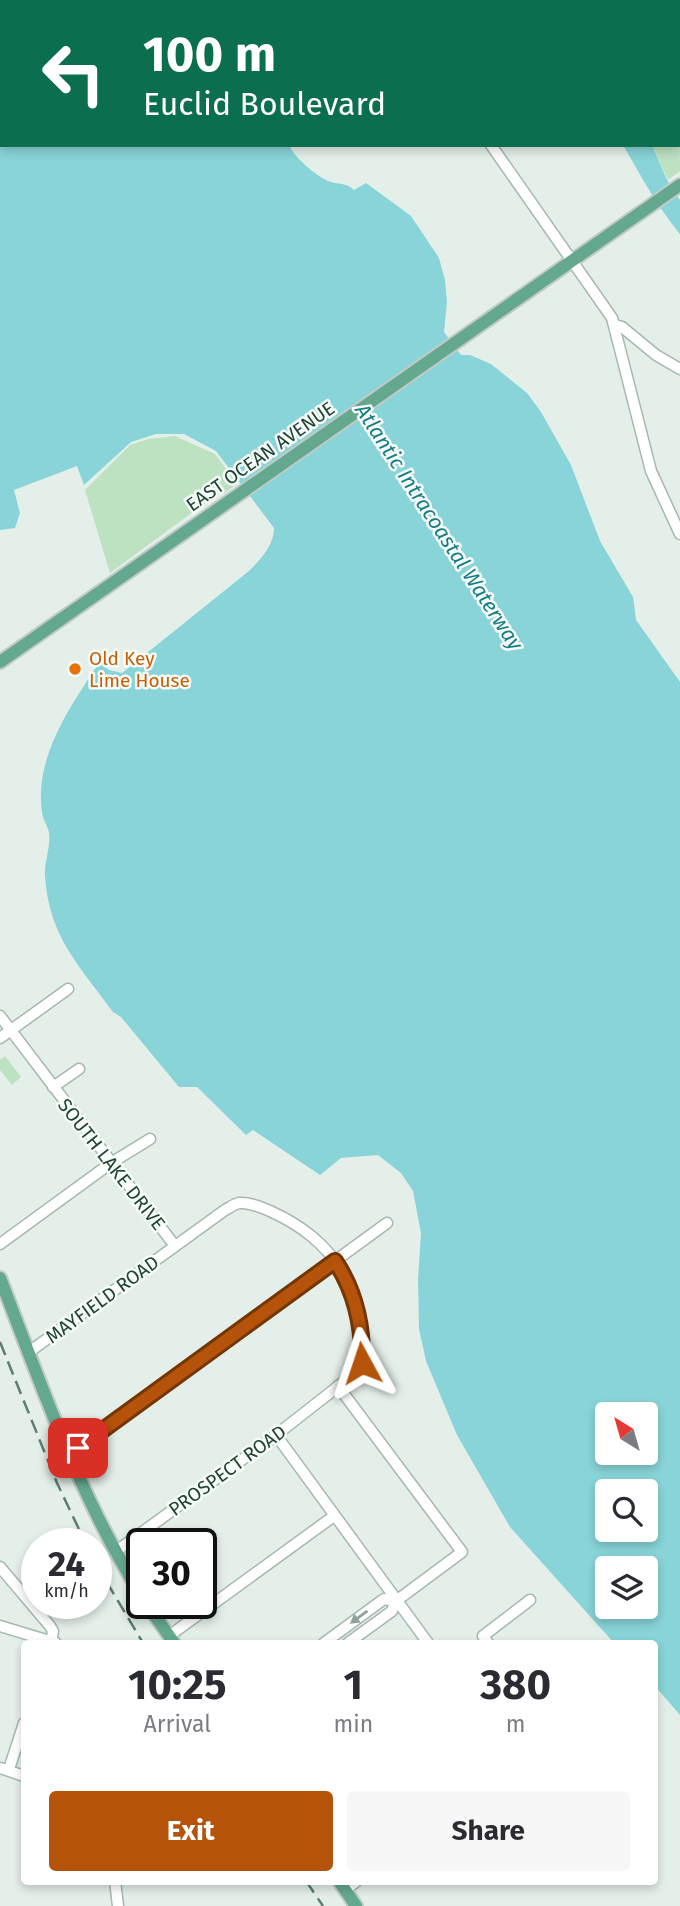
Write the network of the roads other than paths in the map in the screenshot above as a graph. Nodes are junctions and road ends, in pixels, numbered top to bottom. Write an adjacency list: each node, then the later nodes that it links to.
1 (492, 147): 3 (street)
2 (678, 187): 3 (main road, EAST OCEAN AVENUE)
3 (572, 260): 4 (street); 7 (main road, EAST OCEAN AVENUE)
4 (615, 325): 5 (street); 6 (street)
5 (680, 369)
6 (680, 534)
7 (0, 662)
8 (68, 989): 10 (street)
9 (0, 1016): 10 (street, SOUTH LAKE DRIVE)
10 (10, 1030): 11 (street); 13 (street, SOUTH LAKE DRIVE)
11 (0, 1038)
12 (79, 1069): 13 (street)
13 (54, 1087): 15 (street, SOUTH LAKE DRIVE)
14 (150, 1139): 15 (street)
15 (111, 1163): 17 (street); 18 (street, SOUTH LAKE DRIVE)
16 (387, 1223): 19 (street)
17 (0, 1244)
18 (175, 1246): 19 (street, SOUTH LAKE DRIVE); 21 (street, MAYFIELD ROAD)
19 (335, 1261): 22 (street, SOUTH LAKE DRIVE); 24 (street)
20 (0, 1278): 21 (main road)
21 (29, 1352): 24 (main road)
22 (338, 1387): 23 (street, PROSPECT ROAD); 30 (street)
23 (276, 1435): 25 (street); 26 (street, PROSPECT ROAD)
24 (69, 1455): 26 (main road)
25 (334, 1516): 30 (street); 35 (street)
26 (115, 1552): 28 (main road)
27 (0, 1567): 34 (street)
28 (126, 1570)
29 (530, 1600): 39 (street)
30 (396, 1601): 36 (street, one-way to 36); 37 (street); 38 (street)
31 (157, 1619): 35 (main road)
32 (0, 1626): 33 (street)
33 (44, 1640)
34 (53, 1640)
35 (172, 1640)
36 (328, 1640)
37 (352, 1640)
38 (426, 1640)
39 (486, 1640)
40 (21, 1730): 41 (street)
41 (5, 1769)
42 (115, 1885): 44 (street)
43 (342, 1886): 45 (main road)
44 (118, 1906)
45 (356, 1906)

